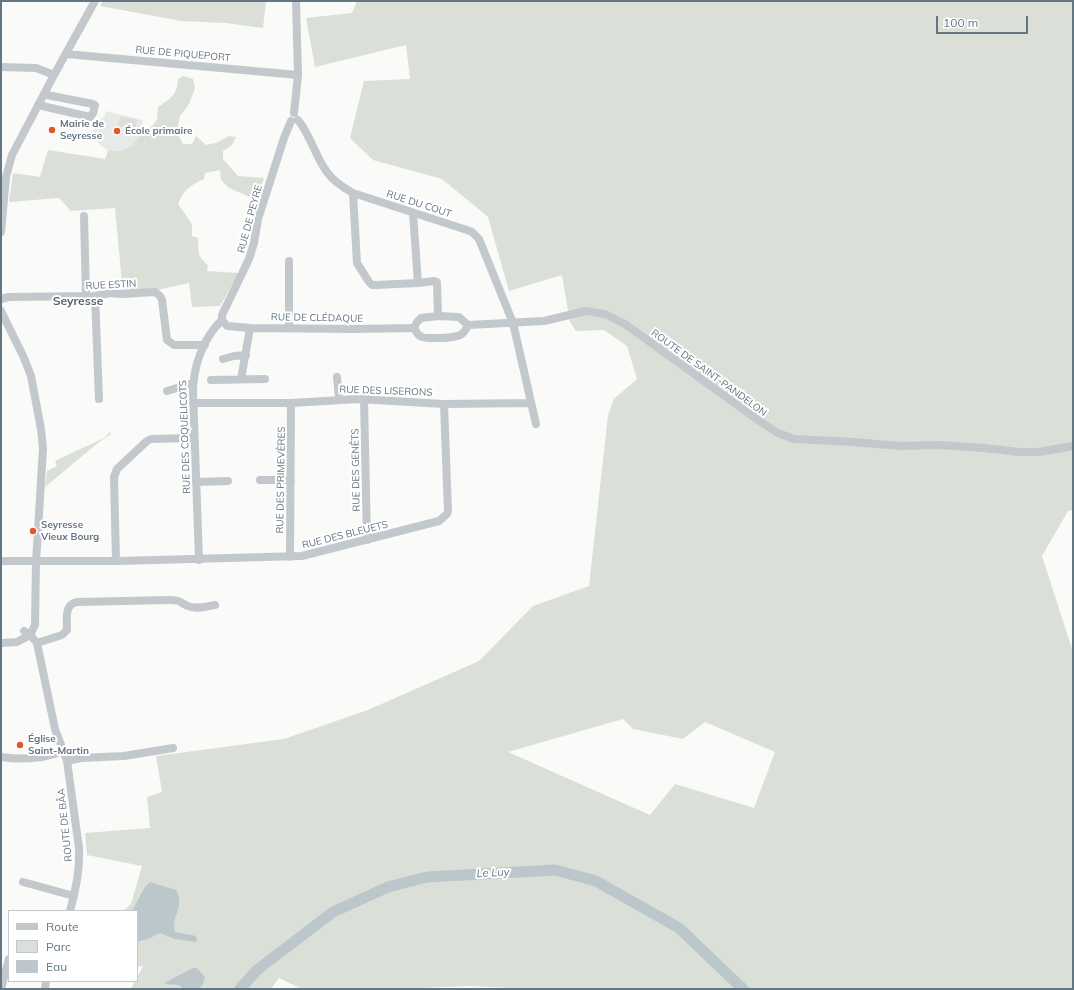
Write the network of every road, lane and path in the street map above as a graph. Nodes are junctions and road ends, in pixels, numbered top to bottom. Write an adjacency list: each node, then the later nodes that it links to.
1 (95, 1): 3 (street)
2 (296, 1): 6 (street, RUE DE PEYRE)
3 (66, 54): 5 (street); 6 (street, RUE DE PIQUEPORT)
4 (1, 68): 5 (street)
5 (54, 75): 7 (street)
6 (298, 75): 9 (street, RUE DE PEYRE)
7 (44, 93): 8 (street); 8 (street)
8 (38, 105): 13 (street)
9 (294, 118): 10 (street, RUE DU COUT); 20 (street, RUE DE PEYRE)
10 (353, 194): 11 (street, RUE DU COUT); 15 (street)
11 (414, 213): 15 (street); 21 (street, RUE DU COUT)
12 (84, 216): 16 (street)
13 (1, 232)
14 (289, 261): 24 (street)
15 (418, 282): 19 (street)
16 (90, 296): 17 (street, RUE ESTIN); 26 (street, RUE ESTIN); 35 (street)
17 (1, 299)
18 (1, 311): 54 (street)
19 (438, 316): 22 (street); 25 (street)
20 (222, 320): 23 (street, RUE DE CLÉDAQUE); 26 (street, RUE DES COQUELICOTS)
21 (513, 323): 22 (street); 40 (street, RUE DU COUT); 44 (street, ROUTE DE SAINT-PANDELON)
22 (468, 325): 25 (street)
23 (250, 328): 24 (street, RUE DE CLÉDAQUE); 27 (street)
24 (289, 328): 25 (street, RUE DE CLÉDAQUE)
25 (414, 328)
26 (205, 345): 33 (street, RUE DES COQUELICOTS)
27 (246, 355): 28 (street); 30 (street)
28 (223, 359)
29 (337, 377): 36 (street)
30 (241, 379): 31 (street); 32 (street)
31 (265, 379)
32 (211, 380)
33 (193, 383): 34 (street); 38 (street, RUE DES COQUELICOTS)
34 (167, 391)
35 (100, 399)
36 (339, 399): 37 (street, RUE DES LISERONS); 39 (street, RUE DES LISERONS)
37 (364, 399): 41 (street, RUE DES LISERONS); 49 (street, RUE DES GENÊTS)
38 (193, 403): 39 (street, RUE DES LISERONS); 43 (street, RUE DES COQUELICOTS)
39 (292, 403): 46 (street, RUE DES PRIMEVÈRES)
40 (531, 403): 41 (street, RUE DES LISERONS); 42 (street, RUE DU COUT)
41 (444, 404): 49 (street, RUE DES BLEUETS)
42 (536, 424)
43 (194, 438): 48 (street, RUE DES COQUELICOTS); 53 (street)
44 (1073, 446)
45 (260, 480): 46 (street)
46 (290, 480): 50 (street, RUE DES PRIMEVÈRES)
47 (228, 481): 48 (street)
48 (196, 482): 51 (street, RUE DES COQUELICOTS)
49 (367, 540): 50 (street, RUE DES BLEUETS)
50 (290, 557): 51 (street, RUE DES BLEUETS)
51 (198, 560): 53 (street, RUE DES BLEUETS)
52 (1, 561): 54 (street, RUE DES BLEUETS)
53 (116, 561): 54 (street, RUE DES BLEUETS)
54 (36, 562): 56 (street)
55 (215, 605): 58 (street)
56 (27, 633): 57 (street); 58 (street)
57 (4, 643)
58 (37, 643): 60 (street, ROUTE DE BÂA)
59 (173, 748): 62 (street)
60 (63, 751): 61 (street); 62 (street, ROUTE DE BÂA)
61 (1, 758)
62 (67, 761): 64 (street, ROUTE DE BÂA)
63 (23, 882): 64 (street)
64 (74, 896): 65 (street, ROUTE DE BÂA)
65 (70, 910)
66 (8, 963): 67 (street)
67 (1, 989)

